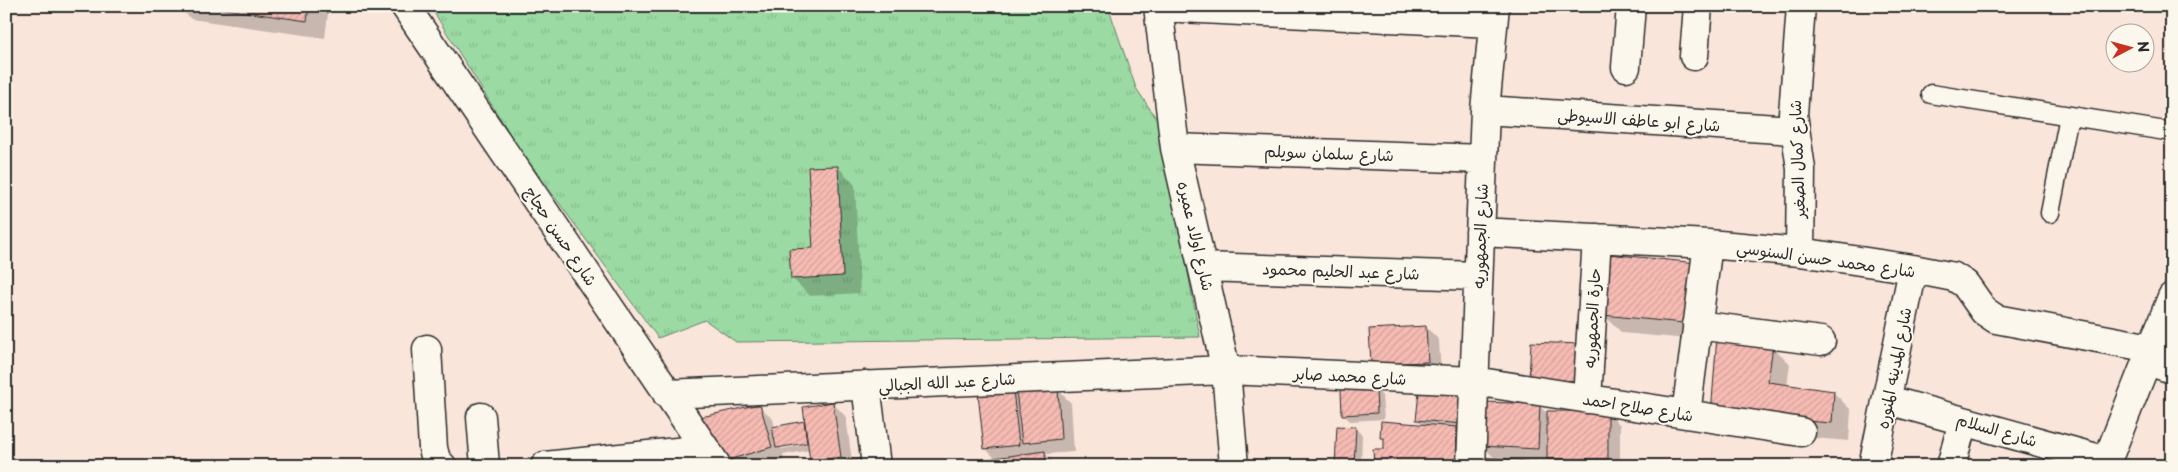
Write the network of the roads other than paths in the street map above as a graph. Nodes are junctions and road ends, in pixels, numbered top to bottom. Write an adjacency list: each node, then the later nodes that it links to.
1 (405, 6): 32 (street, شارع حسن حجاج)
2 (1631, 6): 8 (street)
3 (1698, 6): 7 (street)
4 (1801, 6): 12 (street, شارع كمال الصغير)
5 (1158, 7): 6 (street); 14 (street, شارع اولاد عميره)
6 (1494, 14): 10 (street, شارع الجمهوريه)
7 (1694, 56)
8 (1626, 67)
9 (1931, 94): 11 (lane)
10 (1485, 110): 12 (street, شارع ابو عاطف الاسيوطى); 15 (street, شارع الجمهوريه)
11 (2069, 116): 13 (lane); 16 (lane)
12 (1793, 130): 20 (street, شارع كمال الصغير)
13 (2172, 132)
14 (1175, 148): 15 (street, شارع سلمان سويلم); 21 (street, شارع اولاد عميره)
15 (1483, 159): 17 (street, شارع الجمهوريه)
16 (2050, 213)
17 (1480, 232): 18 (street, شارع محمد حسن السنوسي); 23 (street, شارع الجمهوريه)
18 (1597, 238): 19 (street, شارع محمد حسن السنوسي); 33 (street, حارة الجمهوريه)
19 (1708, 244): 20 (street, شارع محمد حسن السنوسي); 25 (street)
20 (1800, 252): 22 (street, شارع محمد حسن السنوسي)
21 (1204, 266): 23 (street, شارع عبد الحليم محمود); 29 (street, شارع اولاد عميره)
22 (1913, 269): 28 (street, شارع محمد حسن السنوسي); 34 (street, شارع المدينه المنوره)
23 (1478, 276): 30 (street, شارع الجمهوريه)
24 (2172, 297): 28 (street)
25 (1697, 325): 26 (street); 35 (street)
26 (1821, 341)
27 (427, 349): 41 (street)
28 (2157, 359): 40 (street)
29 (1226, 370): 30 (street, شارع محمد صابر); 31 (street, شارع عبد الله الجبالي); 45 (street, شارع اولاد عميره)
30 (1474, 382): 33 (street, شارع صلاح احمد); 46 (street, شارع الجمهوريه)
31 (866, 386): 32 (street, شارع عبد الله الجبالي); 44 (street)
32 (667, 394): 39 (street, شارع حسن حجاج)
33 (1587, 399): 35 (street, شارع صلاح احمد)
34 (1888, 400): 37 (street, شارع السلام); 47 (street, شارع المدينه المنوره)
35 (1686, 414): 38 (street, شارع صلاح احمد)
36 (481, 417): 42 (street)
37 (1963, 421): 40 (street, شارع السلام); 48 (street)
38 (1801, 432)
39 (711, 458): 43 (street)
40 (2106, 464)
41 (442, 466)
42 (485, 466)
43 (545, 466)
44 (876, 466)
45 (1234, 466)
46 (1471, 466)
47 (1873, 466)
48 (1951, 466)

